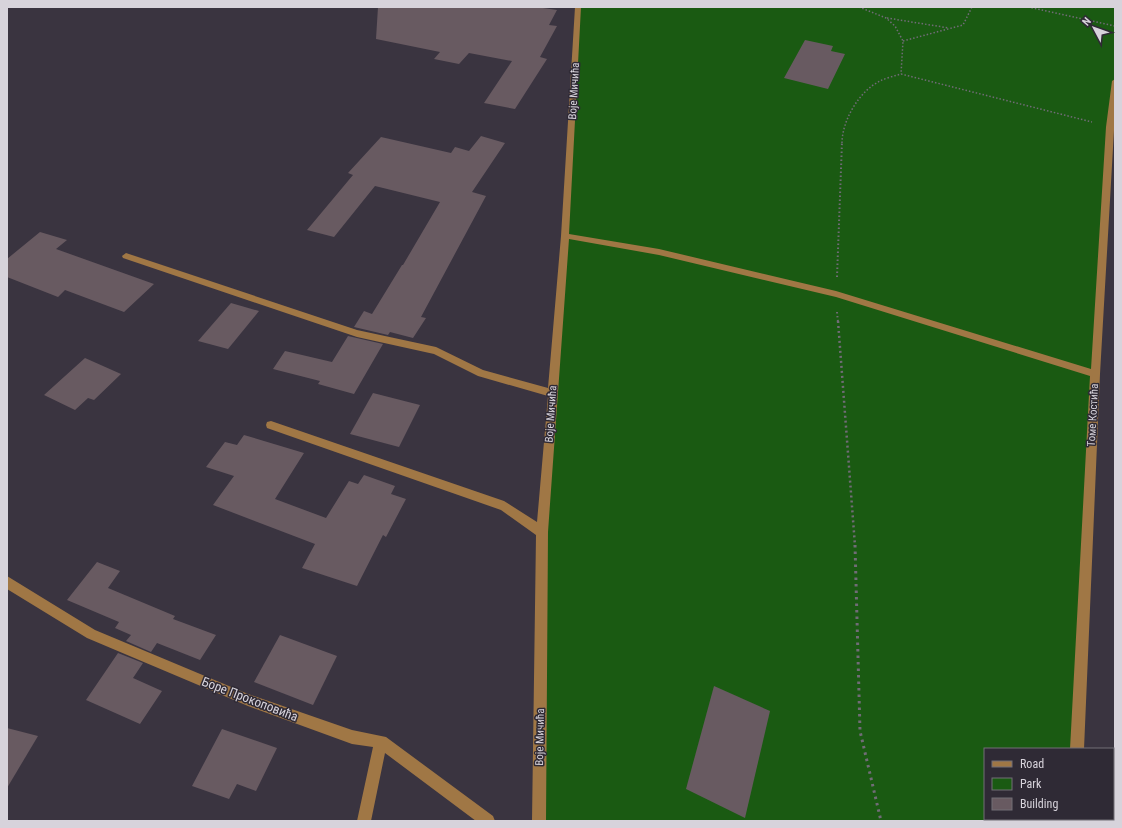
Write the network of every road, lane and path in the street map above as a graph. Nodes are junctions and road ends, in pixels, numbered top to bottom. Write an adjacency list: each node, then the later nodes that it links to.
1 (578, 7): 12 (street, Воје Мичића)
2 (859, 7): 5 (path)
3 (972, 7): 7 (path)
4 (1028, 7): 6 (path)
5 (886, 18): 7 (path); 8 (path)
6 (1115, 26)
7 (951, 28): 8 (path)
8 (903, 41): 9 (path)
9 (901, 74): 11 (path); 14 (path)
10 (1115, 81): 11 (street, Томе Костића)
11 (1112, 128): 15 (street, Томе Костића)
12 (565, 236): 14 (street); 16 (street, Воје Мичића)
13 (126, 256): 16 (street)
14 (836, 294): 15 (street); 25 (path)
15 (1095, 374): 21 (street, Томе Костића)
16 (553, 393): 18 (street, Воје Мичића)
17 (271, 425): 18 (street)
18 (542, 532): 24 (street, Воје Мичића)
19 (7, 582): 20 (street, Боре Прокоповића)
20 (381, 742): 22 (street); 23 (street, Боре Прокоповића)
21 (1078, 748)
22 (364, 821)
23 (488, 821)
24 (539, 821)
25 (881, 821)

